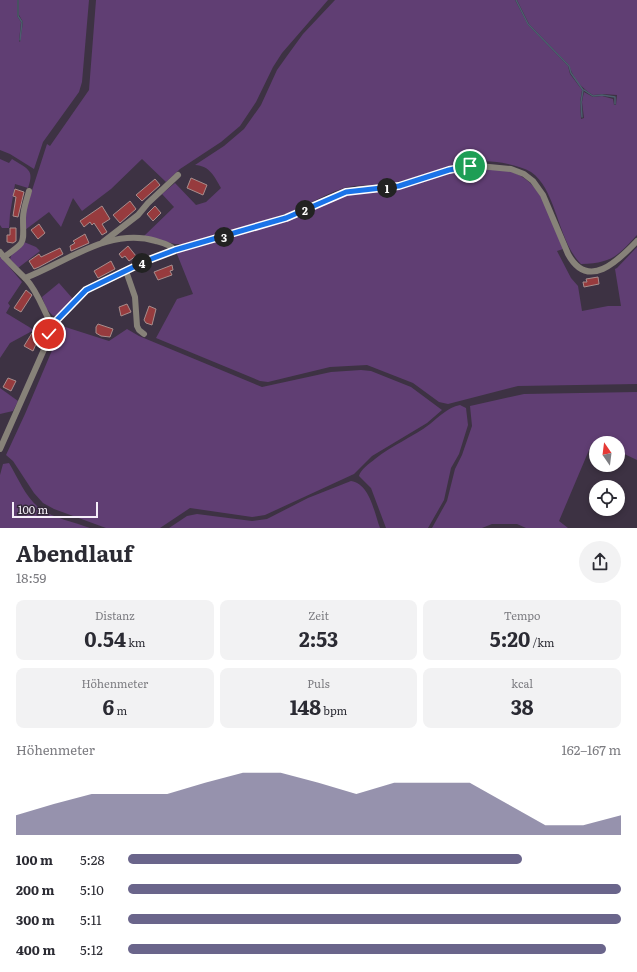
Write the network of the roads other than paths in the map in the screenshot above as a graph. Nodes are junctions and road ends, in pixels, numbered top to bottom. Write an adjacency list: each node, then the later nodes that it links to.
1 (178, 175): 4 (street)
2 (29, 191): 6 (street)
3 (637, 240): 5 (street)
4 (102, 243): 5 (street); 8 (street)
5 (175, 250): 7 (street)
6 (2, 255): 8 (street)
7 (126, 271): 9 (street); 10 (street)
8 (25, 278): 9 (street)
9 (52, 325): 11 (street)
10 (144, 334)
11 (0, 449)

